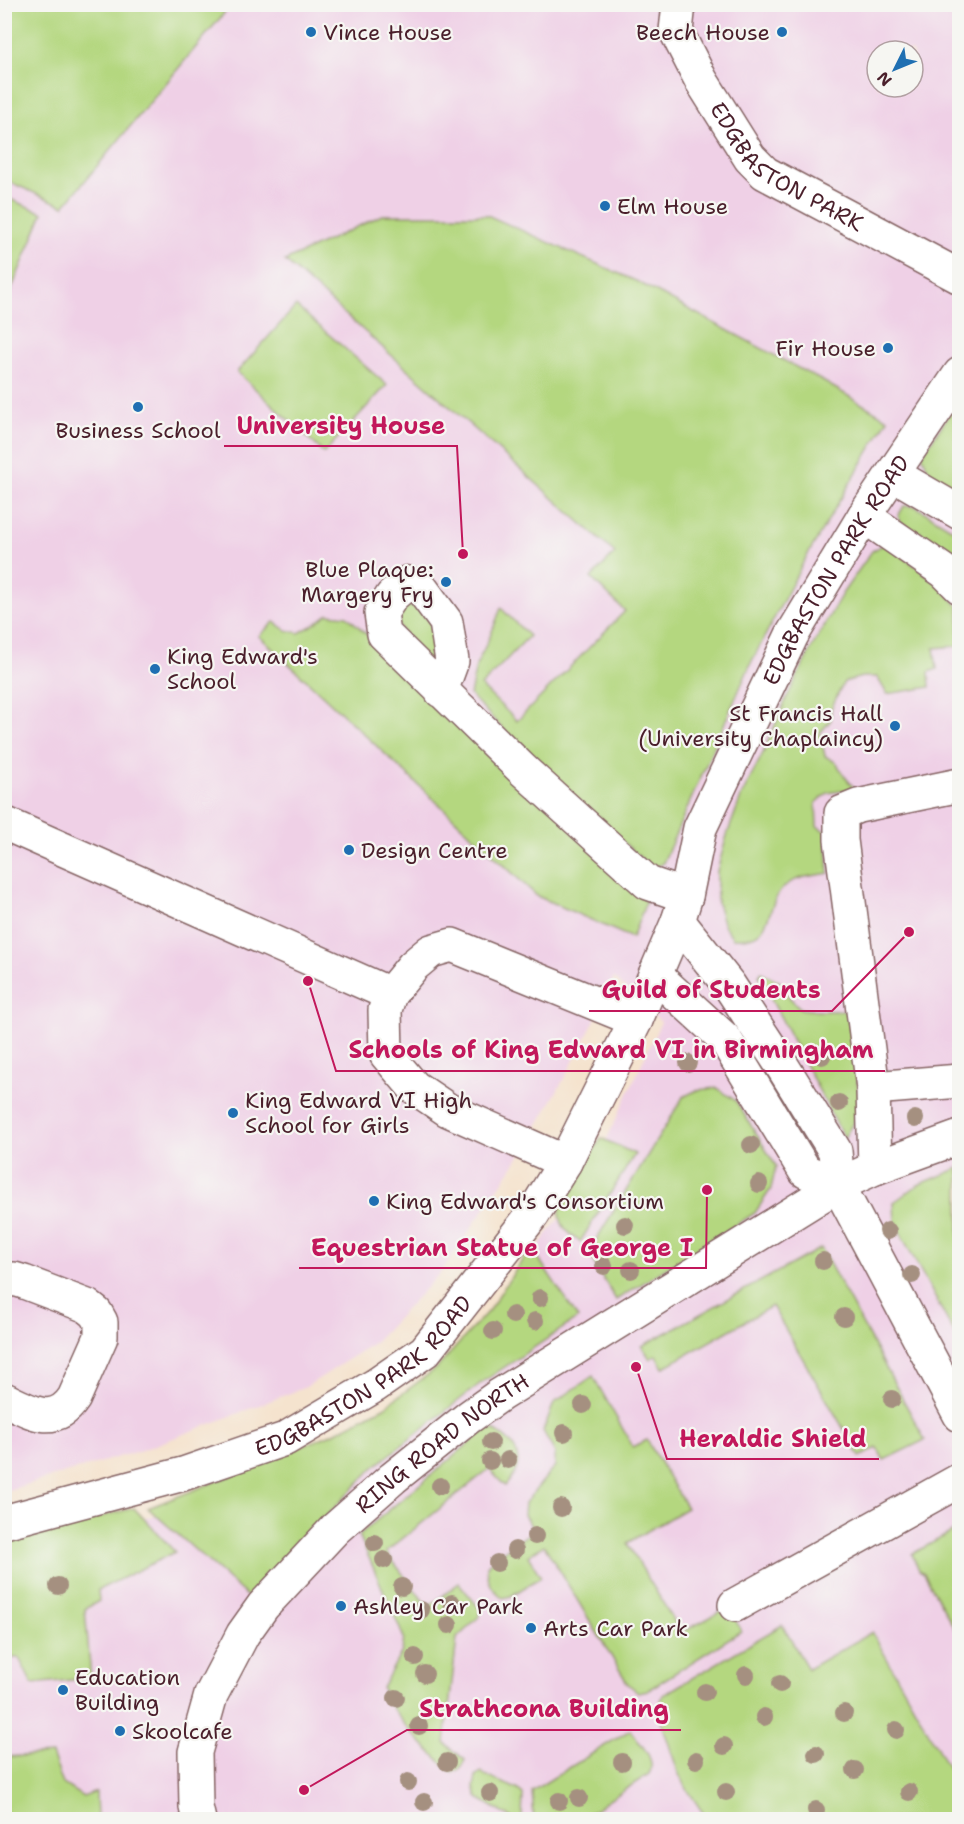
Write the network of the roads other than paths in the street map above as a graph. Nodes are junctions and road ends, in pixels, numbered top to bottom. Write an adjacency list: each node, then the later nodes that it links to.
1 (679, 4): 2 (street, EDGBASTON PARK)
2 (960, 278)
3 (960, 374): 4 (street, EDGBASTON PARK ROAD)
4 (893, 474): 5 (street); 6 (street, EDGBASTON PARK ROAD)
5 (960, 513)
6 (864, 516): 7 (street); 11 (street, EDGBASTON PARK ROAD)
7 (960, 587)
8 (441, 691): 11 (street)
9 (960, 785): 16 (street)
10 (4, 823): 13 (street)
11 (682, 908): 12 (street, EDGBASTON PARK ROAD); 20 (street)
12 (655, 975): 14 (street, EDGBASTON PARK ROAD); 20 (street)
13 (390, 994): 14 (street); 18 (street)
14 (636, 1020): 18 (street, EDGBASTON PARK ROAD)
15 (960, 1080): 16 (street)
16 (873, 1088): 19 (street)
17 (960, 1137): 19 (street, RING ROAD NORTH)
18 (565, 1162): 25 (street, EDGBASTON PARK ROAD)
19 (875, 1168): 20 (street, RING ROAD NORTH)
20 (838, 1185): 23 (street); 27 (street, RING ROAD NORTH)
21 (5, 1281): 22 (street)
22 (4, 1399)
23 (960, 1415)
24 (960, 1480): 26 (street)
25 (4, 1522)
26 (735, 1605)
27 (199, 1820)

